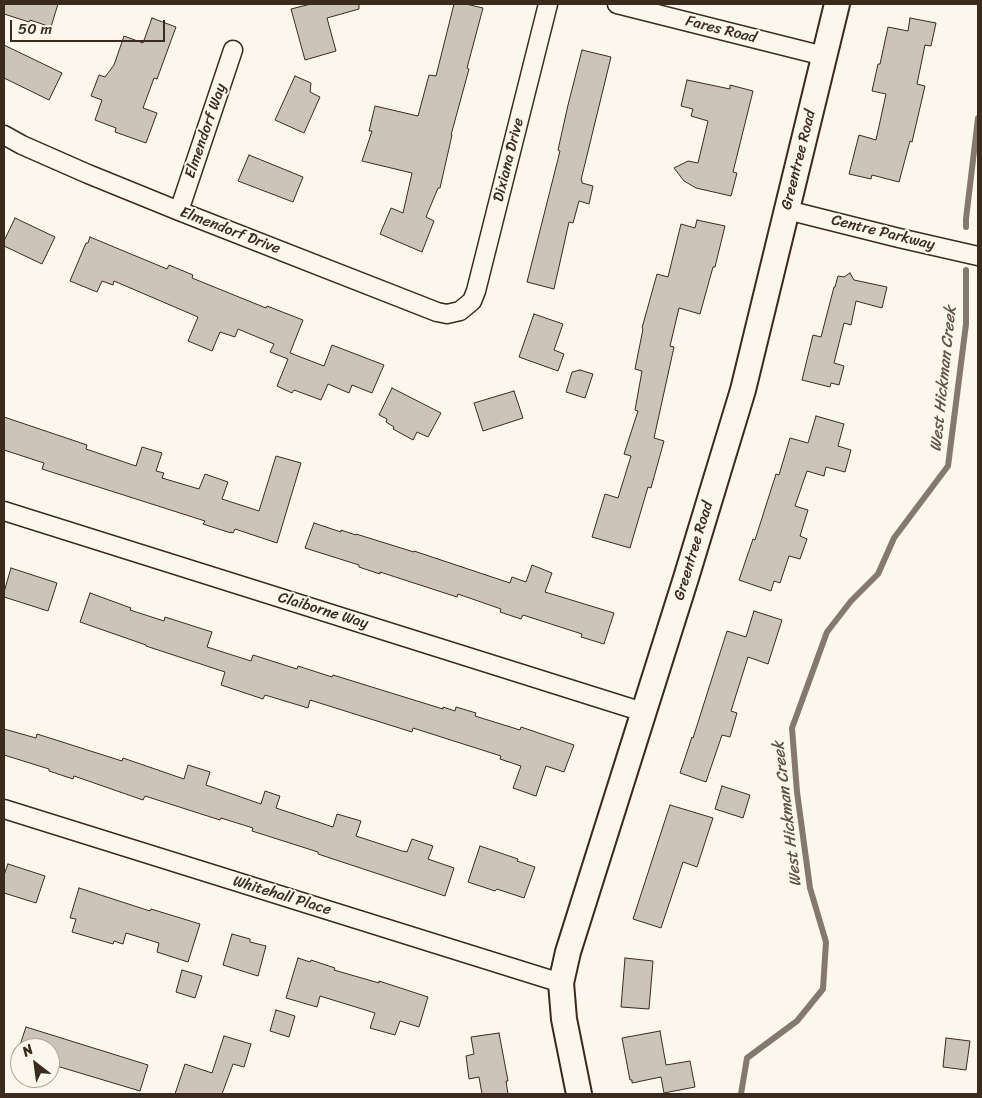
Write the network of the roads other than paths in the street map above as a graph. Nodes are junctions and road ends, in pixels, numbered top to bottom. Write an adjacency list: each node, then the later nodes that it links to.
1 (548, 4): 10 (street, Dixiana Drive)
2 (617, 4): 5 (street, Fares Road)
3 (837, 4): 5 (street, Greentree Road)
4 (233, 50): 8 (street, Elmendorf Way)
5 (824, 56): 7 (street, Greentree Road)
6 (4, 135): 8 (street, Elmendorf Drive)
7 (787, 210): 9 (street, Centre Parkway); 12 (street, Greentree Road)
8 (179, 211): 10 (street, Elmendorf Drive)
9 (978, 256)
10 (460, 311)
11 (4, 511): 12 (street, Claiborne Way)
12 (643, 712): 14 (street, Greentree Road)
13 (4, 808): 14 (street, Whitehall Place)
14 (561, 983): 15 (street, Greentree Road)
15 (579, 1094)

